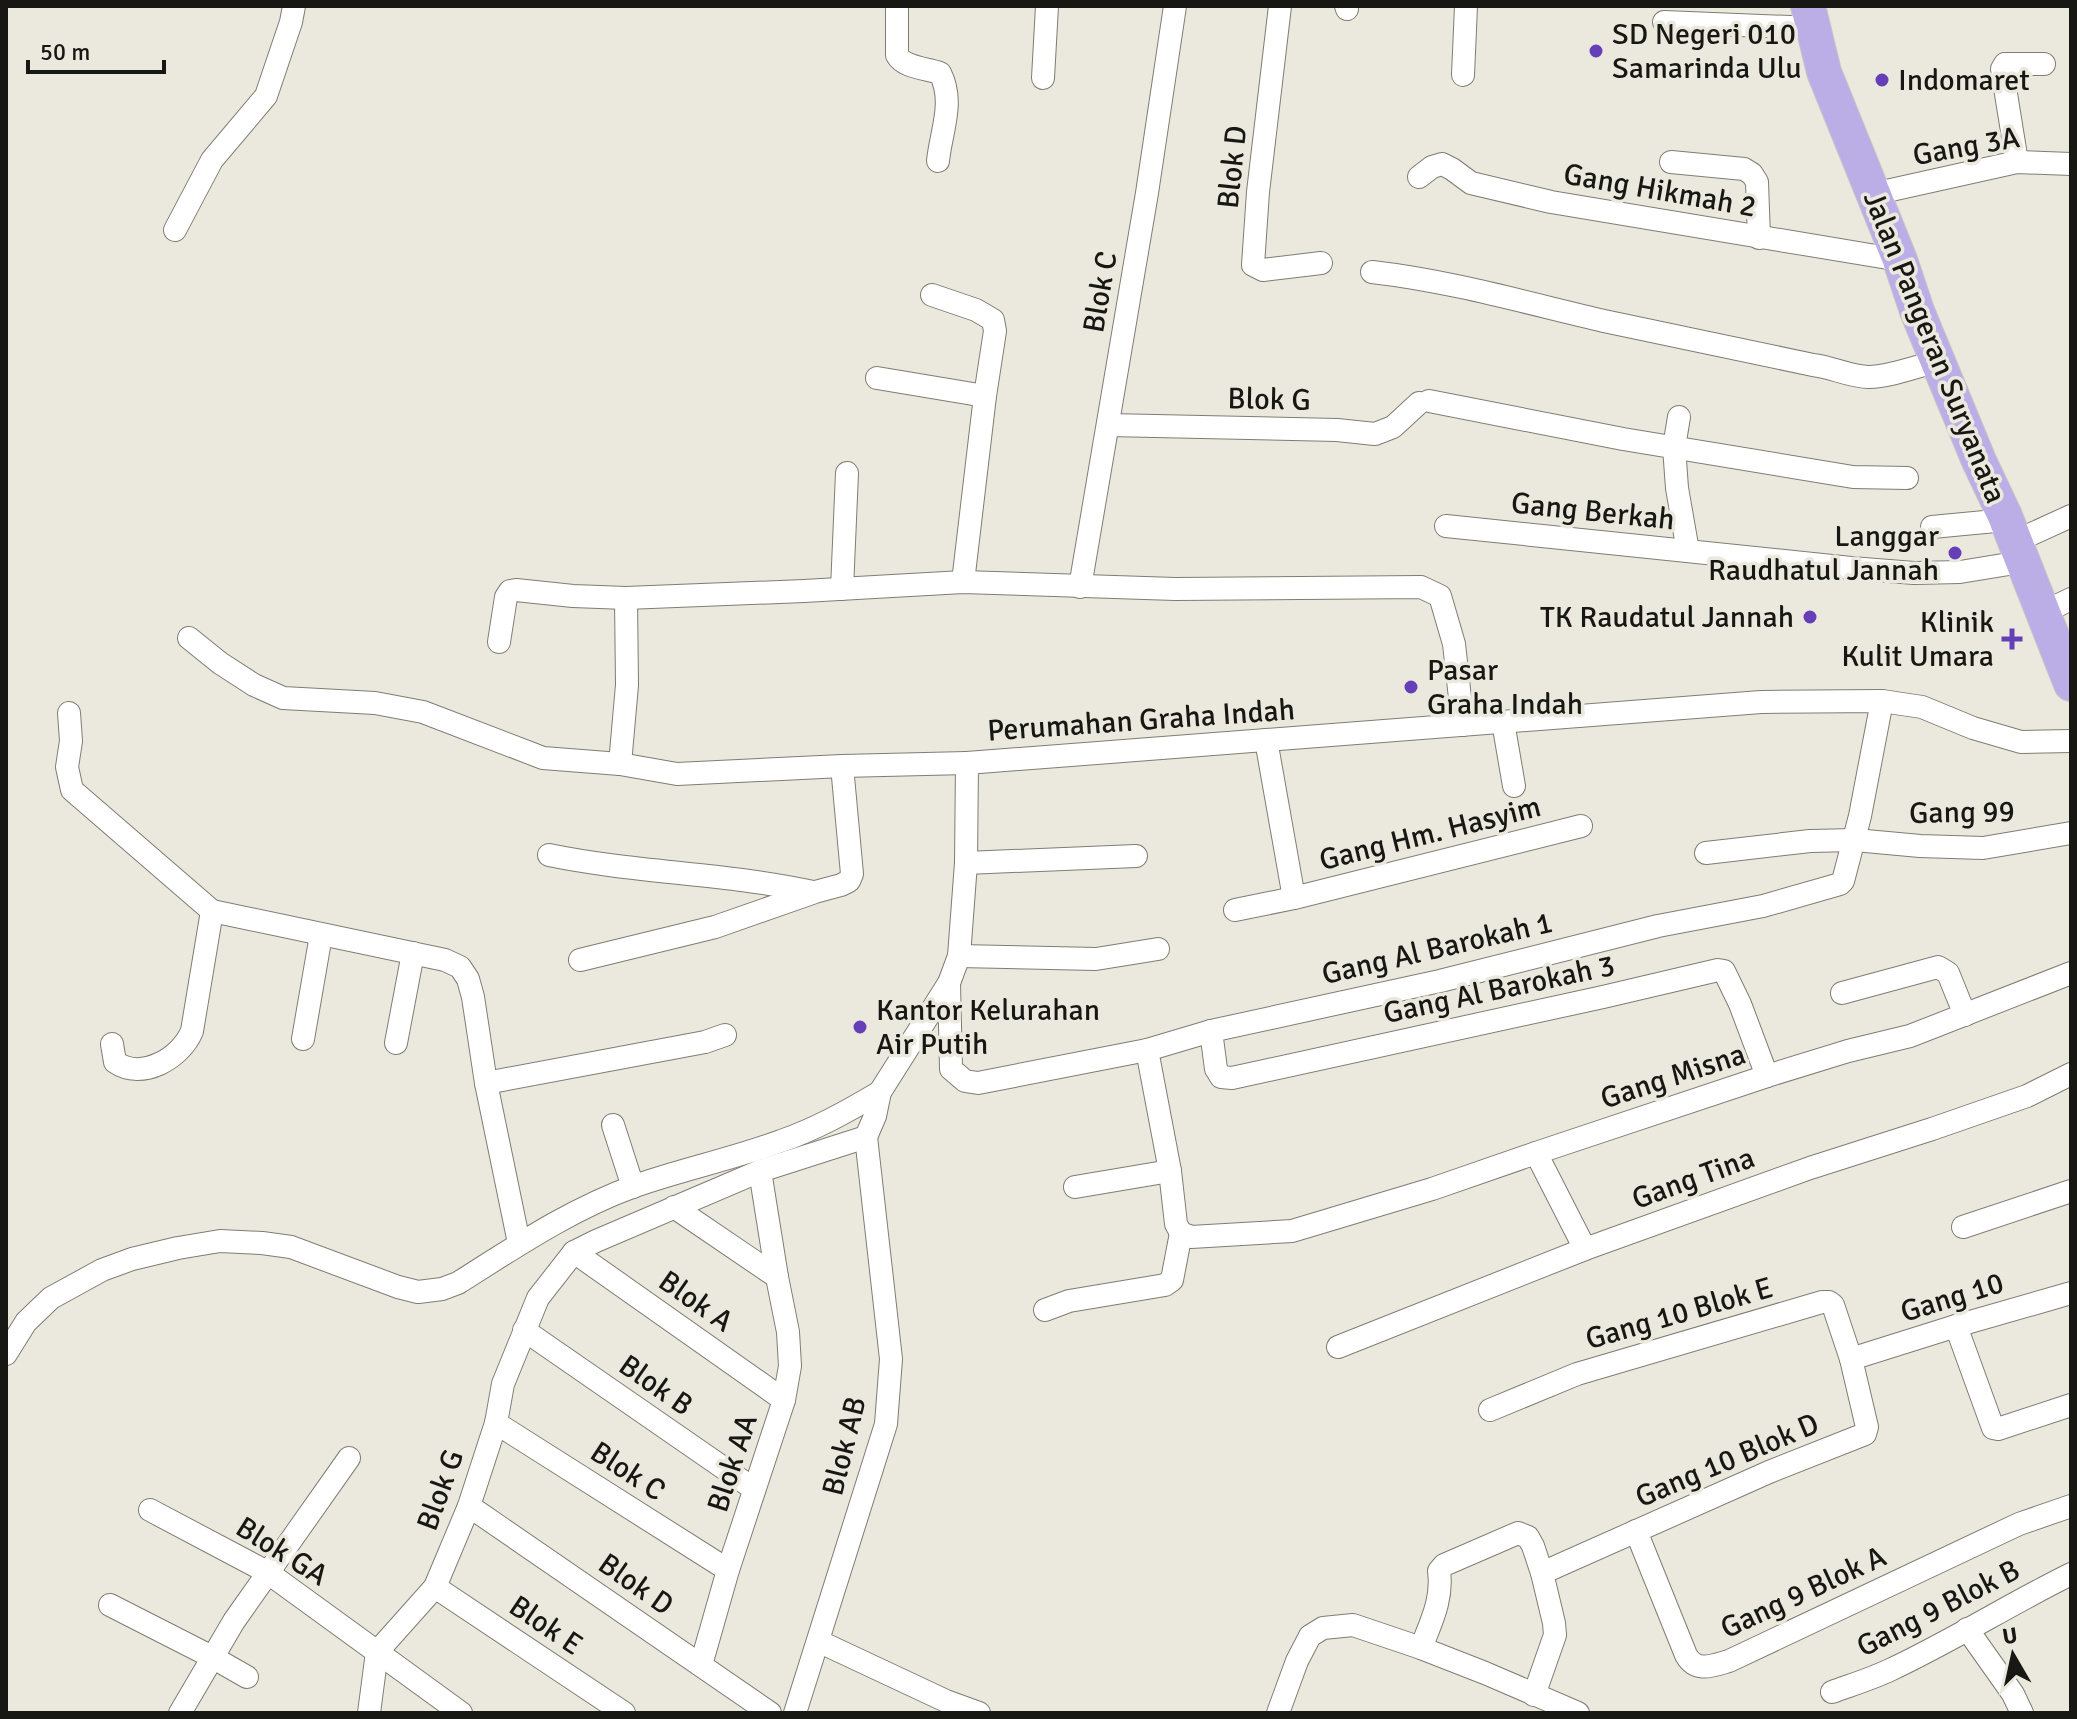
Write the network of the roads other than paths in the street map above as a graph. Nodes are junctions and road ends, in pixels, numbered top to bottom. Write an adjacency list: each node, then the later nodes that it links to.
1 (294, 6): 18 (street)
2 (897, 6): 12 (street)
3 (1047, 6): 11 (street)
4 (1175, 6): 28 (street, Blok C)
5 (1280, 6): 21 (street, Blok D)
6 (1466, 6): 10 (street)
7 (1811, 17): 8 (street); 17 (main road, Jalan Pangeran Suryanata)
8 (1664, 22)
9 (2044, 64): 14 (street)
10 (1463, 75)
11 (1043, 78)
12 (938, 161)
13 (1671, 162): 19 (street)
14 (2017, 162): 15 (street, Gang 3A); 17 (street, Gang 3A)
15 (2071, 164)
16 (1419, 177): 19 (street, Gang Hikmah 2)
17 (1873, 194): 20 (main road, Jalan Pangeran Suryanata)
18 (175, 230)
19 (1759, 238): 20 (street, Gang Hikmah 2)
20 (1900, 260): 24 (main road, Jalan Pangeran Suryanata)
21 (1321, 263)
22 (1372, 272): 24 (street)
23 (932, 295): 26 (street)
24 (1938, 361): 35 (main road, Jalan Pangeran Suryanata)
25 (877, 378): 26 (street)
26 (985, 396): 37 (street)
27 (1679, 417): 29 (street)
28 (1108, 425): 29 (street, Blok G); 38 (street, Blok C)
29 (1674, 447): 31 (street); 36 (street)
30 (847, 473): 39 (street)
31 (1907, 478)
32 (2071, 516): 35 (street)
33 (1446, 526): 36 (street, Gang Berkah)
34 (1932, 527): 35 (street)
35 (2014, 541): 36 (street, Gang Berkah); 41 (main road, Jalan Pangeran Suryanata)
36 (1688, 551)
37 (963, 582): 38 (street); 39 (street)
38 (1080, 587): 48 (street)
39 (842, 589): 40 (street)
40 (626, 598): 43 (street); 52 (street)
41 (2056, 606): 44 (main road, Jalan Pangeran Suryanata)
42 (189, 638): 52 (street)
43 (499, 642)
44 (2071, 684)
45 (1882, 701): 47 (street, Perumahan Graha Indah); 50 (street, Perumahan Graha Indah); 57 (street, Gang Al Barokah 1)
46 (69, 713): 65 (street)
47 (1503, 722): 48 (street, Perumahan Graha Indah); 54 (street)
48 (1463, 725): 49 (street, Perumahan Graha Indah)
49 (1266, 740): 51 (street, Perumahan Graha Indah); 63 (street, Gang Hm. Hasyim)
50 (2071, 741)
51 (967, 763): 53 (street); 61 (street, Perumahan Graha Indah)
52 (620, 764): 53 (street)
53 (842, 766): 62 (street)
54 (1514, 786)
55 (1581, 826): 63 (street, Gang Hm. Hasyim)
56 (2071, 833): 57 (street, Gang 99)
57 (1855, 840): 58 (street, Gang 99); 75 (street, Gang Al Barokah 1)
58 (1706, 853)
59 (549, 855): 62 (street)
60 (1136, 856): 61 (street)
61 (966, 863): 69 (street, Perumahan Graha Indah)
62 (815, 892): 70 (street)
63 (1294, 898): 64 (street, Gang Hm. Hasyim)
64 (1235, 910)
65 (212, 911): 66 (street); 79 (street)
66 (321, 935): 68 (street); 77 (street)
67 (1158, 949): 69 (street)
68 (413, 953): 78 (street); 83 (street)
69 (959, 956): 72 (street, Perumahan Graha Indah)
70 (580, 960)
71 (2071, 973): 74 (street, Gang Misna)
72 (949, 983): 80 (street, Gang Al Barokah 1); 84 (street, Perumahan Graha Indah)
73 (1842, 993): 74 (street)
74 (1965, 1015): 82 (street, Gang Misna)
75 (1211, 1031): 80 (street, Gang Al Barokah 1); 82 (street, Gang Al Barokah 3)
76 (725, 1035): 83 (street)
77 (303, 1039)
78 (396, 1043)
79 (112, 1044)
80 (1147, 1050): 89 (street)
81 (2071, 1074): 97 (street, Gang Tina)
82 (1767, 1076): 87 (street, Gang Misna)
83 (486, 1083): 96 (street)
84 (880, 1092): 86 (street, Perumahan Graha Indah); 90 (street)
85 (613, 1125): 90 (street)
86 (866, 1137): 88 (street); 124 (street, Blok AB)
87 (1536, 1153): 95 (street, Gang Misna); 97 (street)
88 (760, 1171): 93 (street); 99 (street, Blok AA)
89 (1170, 1171): 91 (street); 95 (street)
90 (633, 1187): 96 (street)
91 (1075, 1187)
92 (2071, 1191): 94 (street)
93 (674, 1207): 98 (street); 99 (street)
94 (1963, 1227)
95 (1181, 1233): 101 (street)
96 (519, 1243): 105 (street)
97 (1585, 1249): 104 (street, Gang Tina)
98 (574, 1252): 103 (street); 107 (street, Blok A)
99 (777, 1277): 107 (street, Blok AA)
100 (2071, 1293): 102 (street, Gang 10)
101 (1045, 1310)
102 (1956, 1326): 106 (street, Gang 10); 108 (street)
103 (524, 1330): 110 (street, Blok G); 112 (street, Blok B)
104 (1338, 1347)
105 (6, 1354)
106 (1851, 1359): 109 (street, Gang 10 Blok E); 116 (street, Gang 10 Blok D)
107 (784, 1400): 112 (street, Blok AA)
108 (2071, 1405)
109 (1490, 1410)
110 (496, 1423): 113 (street, Blok G); 117 (street, Blok C)
111 (349, 1458): 118 (street)
112 (754, 1489): 117 (street, Blok AA)
113 (469, 1506): 121 (street, Blok G); 128 (street, Blok D)
114 (2071, 1506): 116 (street, Gang 9 Blok A)
115 (150, 1510): 118 (street, Blok GA)
116 (1636, 1531): 119 (street, Gang 10 Blok D)
117 (728, 1570): 128 (street, Blok AA)
118 (267, 1572): 126 (street, Blok GA); 127 (street)
119 (1542, 1573): 125 (street); 131 (street)
120 (2071, 1574): 123 (street, Gang 9 Blok B)
121 (435, 1587): 126 (street, Blok G); 137 (street, Blok E)
122 (110, 1605): 127 (street)
123 (1967, 1629): 130 (street, Gang 9 Blok B); 143 (street)
124 (818, 1641): 132 (street); 139 (street, Blok AB)
125 (1421, 1648): 131 (street); 141 (street)
126 (377, 1652): 135 (street); 136 (street, Blok GA)
127 (212, 1657): 129 (street); 134 (street)
128 (701, 1665): 138 (street, Blok D)
129 (247, 1677)
130 (1832, 1692)
131 (1534, 1695): 133 (street)
132 (943, 1707): 140 (street)
133 (1553, 1709): 142 (street)
134 (180, 1713)
135 (369, 1713)
136 (461, 1713)
137 (624, 1713)
138 (770, 1713)
139 (795, 1713)
140 (979, 1713)
141 (1278, 1713)
142 (1578, 1713)
143 (2022, 1713)

